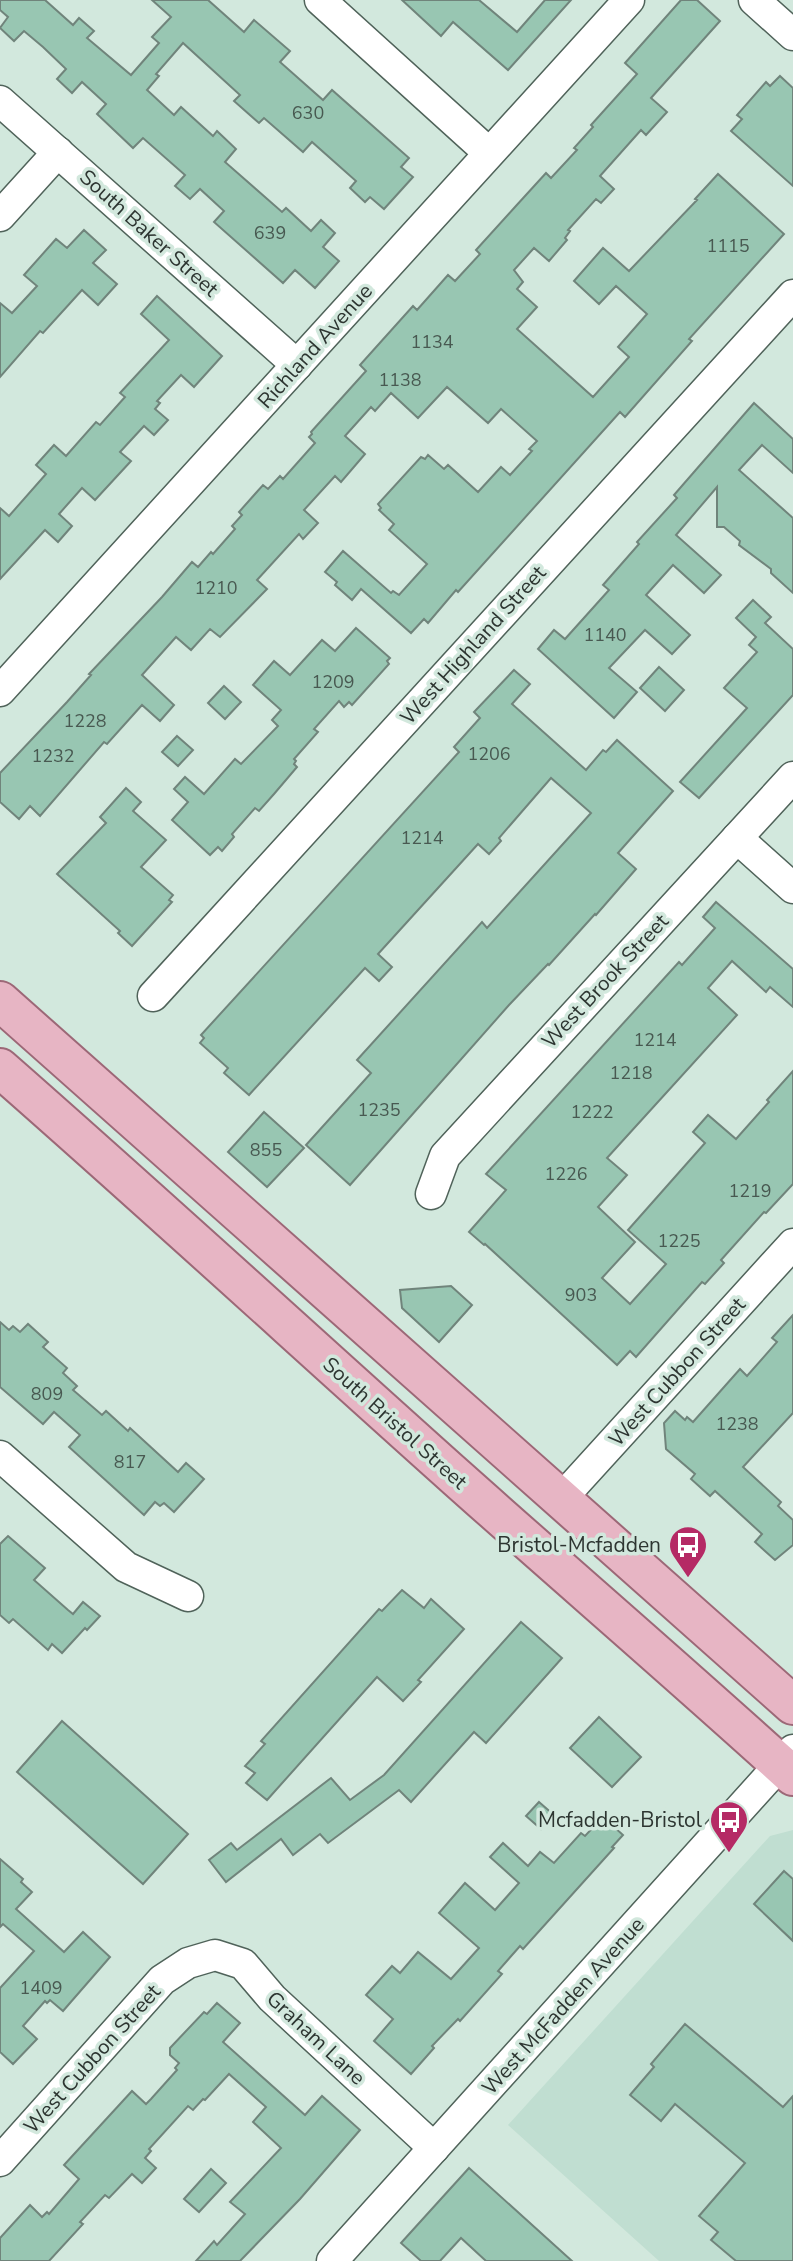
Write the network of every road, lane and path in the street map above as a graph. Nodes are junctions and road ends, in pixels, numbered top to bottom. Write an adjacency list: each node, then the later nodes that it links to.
1 (320, 0): 7 (street)
2 (629, 0): 7 (street, Richland Avenue)
3 (754, 0): 4 (street)
4 (793, 35)
5 (0, 101): 6 (street, South Baker Street)
6 (58, 152): 8 (street); 10 (street, South Baker Street)
7 (489, 153): 10 (street, Richland Avenue)
8 (0, 216)
9 (793, 295): 15 (street, West Highland Street)
10 (297, 365): 11 (street, Richland Avenue)
11 (0, 691)
12 (793, 777): 13 (street, West Brook Street)
13 (737, 838): 14 (street); 20 (street, West Brook Street)
14 (793, 888)
15 (153, 996)
16 (0, 1000): 19 (main road)
17 (0, 1028): 19 (main road)
18 (0, 1068): 26 (main road, South Bristol Street)
19 (99, 1088): 23 (main road)
20 (431, 1194)
21 (793, 1244): 23 (street, West Cubbon Street)
22 (0, 1456): 24 (street)
23 (561, 1499): 25 (main road)
24 (188, 1596)
25 (793, 1705)
26 (789, 1764): 28 (street, West McFadden Avenue)
27 (188, 1963): 28 (street, Graham Lane); 29 (street, West Cubbon Street)
28 (434, 2148): 30 (street, West McFadden Avenue)
29 (0, 2161)
30 (332, 2261)

